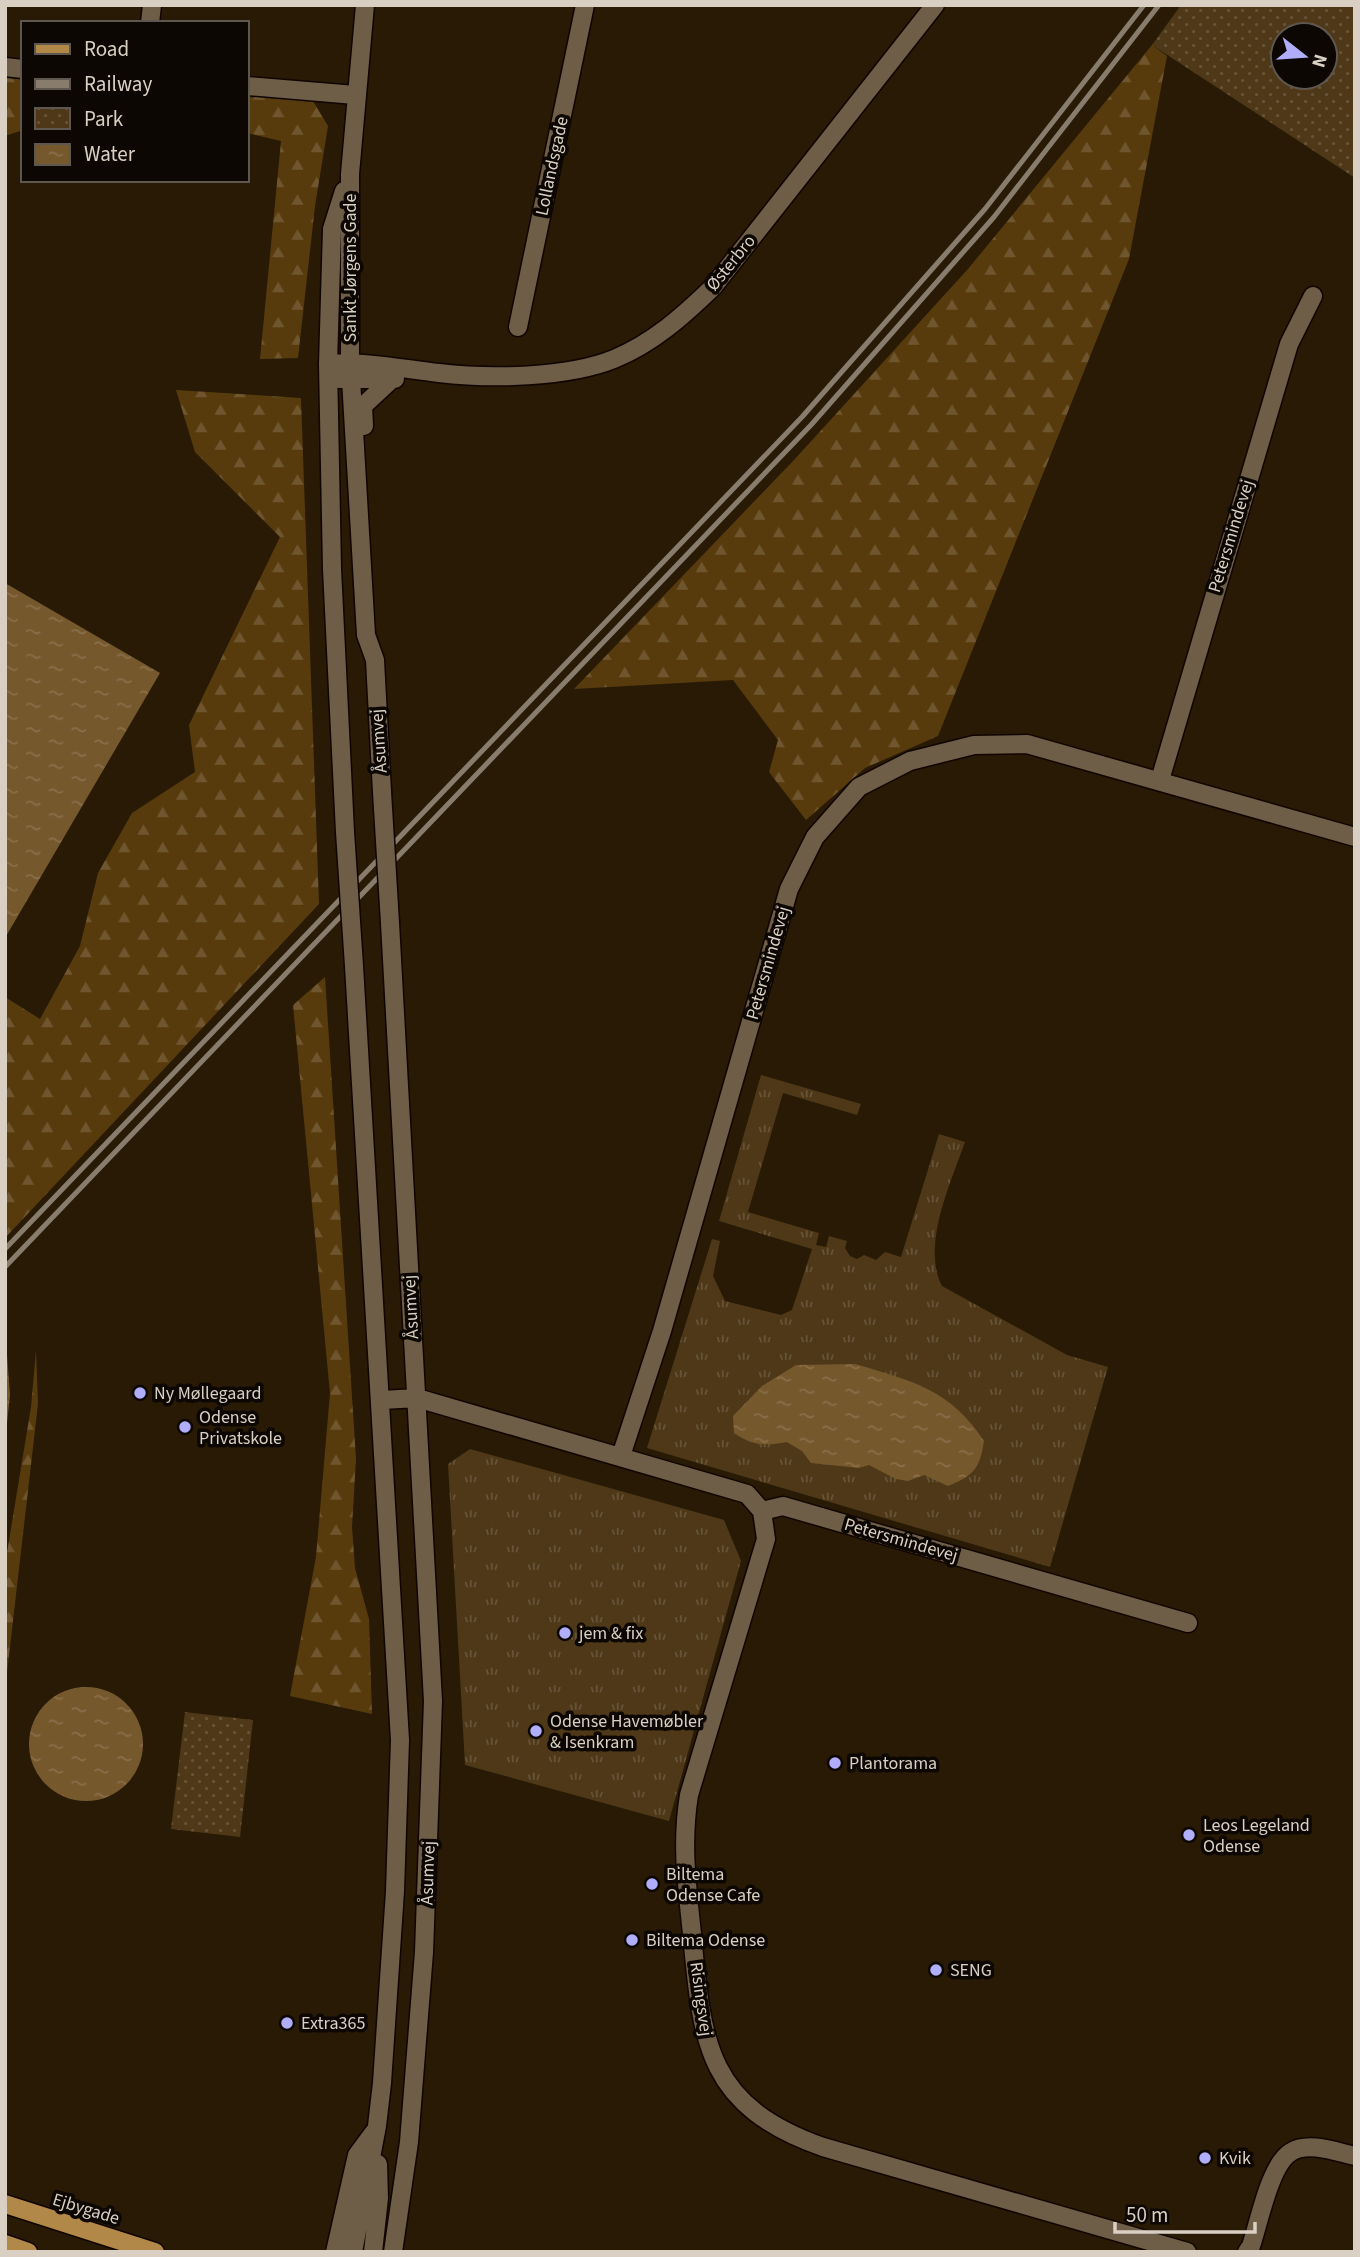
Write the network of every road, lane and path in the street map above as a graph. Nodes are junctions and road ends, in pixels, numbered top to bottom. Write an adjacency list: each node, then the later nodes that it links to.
1 (365, 5): 5 (street, Sankt Jørgens Gade)
2 (585, 5): 8 (street, Lollandsgade)
3 (936, 5): 11 (street, Østerbro)
4 (248, 86): 5 (street)
5 (355, 95): 6 (street, Sankt Jørgens Gade)
6 (349, 174): 9 (street, Sankt Jørgens Gade); 10 (street, Sankt Jørgens Gade)
7 (1312, 296): 14 (street, Petersmindevej)
8 (518, 327)
9 (351, 371): 10 (street, Østerbro); 11 (street, Østerbro); 12 (street, Østerbro); 13 (street, Åsumvej)
10 (328, 372): 17 (street, Åsumvej, bridge)
11 (440, 373): 12 (street, Østerbro)
12 (392, 379): 13 (street)
13 (374, 660): 16 (street, Åsumvej, bridge)
14 (1160, 780): 15 (street, Petersmindevej); 18 (street, Petersmindevej)
15 (1355, 837)
16 (417, 1398): 17 (street); 18 (street); 30 (street, Åsumvej)
17 (382, 1400): 21 (street, Åsumvej)
18 (621, 1456): 19 (street)
19 (762, 1511): 20 (street, Petersmindevej); 31 (street, Risingsvej)
20 (1188, 1623)
21 (377, 2126): 27 (street); 28 (street, Åsumvej); 29 (street)
22 (1355, 2156): 32 (street)
23 (5, 2204): 26 (main road, Ejbygade)
24 (5, 2244): 25 (main road)
25 (28, 2252)
26 (155, 2252)
27 (335, 2252)
28 (354, 2252)
29 (373, 2252)
30 (393, 2252)
31 (1187, 2252)
32 (1247, 2252)

